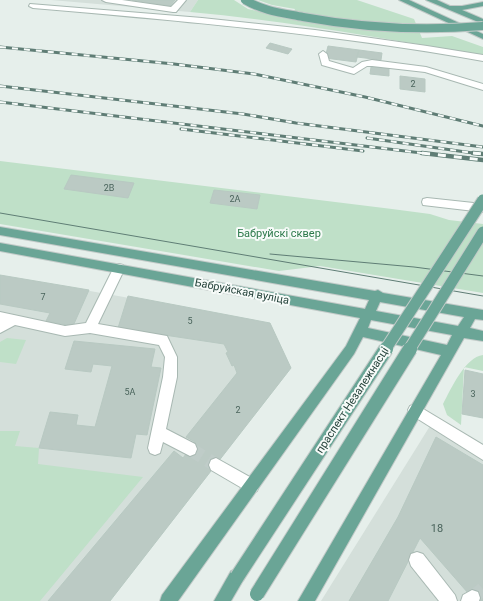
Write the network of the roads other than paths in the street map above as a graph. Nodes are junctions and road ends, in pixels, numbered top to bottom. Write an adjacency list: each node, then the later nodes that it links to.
1 (106, 0): 6 (lane)
2 (182, 0): 6 (lane)
3 (245, 0): 11 (main road, bridge)
4 (402, 0): 12 (main road)
5 (430, 0): 9 (main road)
6 (123, 2)
7 (483, 4): 9 (main road)
8 (33, 6): 14 (lane)
9 (444, 6): 10 (main road)
10 (483, 22)
11 (483, 26)
12 (483, 36)
13 (323, 54): 15 (lane)
14 (483, 58)
15 (483, 87)
16 (483, 200): 44 (main road, праспект Незалежнасці, bridge)
17 (427, 202): 18 (lane)
18 (483, 208)
19 (0, 231): 23 (main road, Бабруйская вуліца)
20 (483, 232): 42 (main road, праспект Незалежнасці, bridge)
21 (0, 247): 22 (main road, Бабруйская вуліца)
22 (119, 268): 24 (main road, Бабруйская вуліца); 29 (lane)
23 (378, 295): 24 (main road); 25 (main road, Бабруйская вуліца)
24 (368, 314): 30 (main road); 31 (main road, Бабруйская вуліца)
25 (478, 314): 31 (main road)
26 (0, 317): 27 (lane)
27 (14, 320): 28 (lane); 29 (lane)
28 (0, 328)
29 (90, 328): 35 (lane)
30 (360, 331): 33 (main road); 40 (main road)
31 (462, 331): 32 (main road, Бабруйская вуліца); 33 (main road)
32 (483, 336)
33 (449, 351): 34 (main road)
34 (415, 410): 38 (lane); 45 (main road)
35 (159, 432): 36 (lane); 37 (lane)
36 (155, 448)
37 (190, 449)
38 (483, 454)
39 (216, 465): 40 (lane)
40 (252, 486): 43 (main road)
41 (418, 560): 46 (lane)
42 (254, 597)
43 (168, 601)
44 (222, 601)
45 (306, 601)
46 (449, 601)

